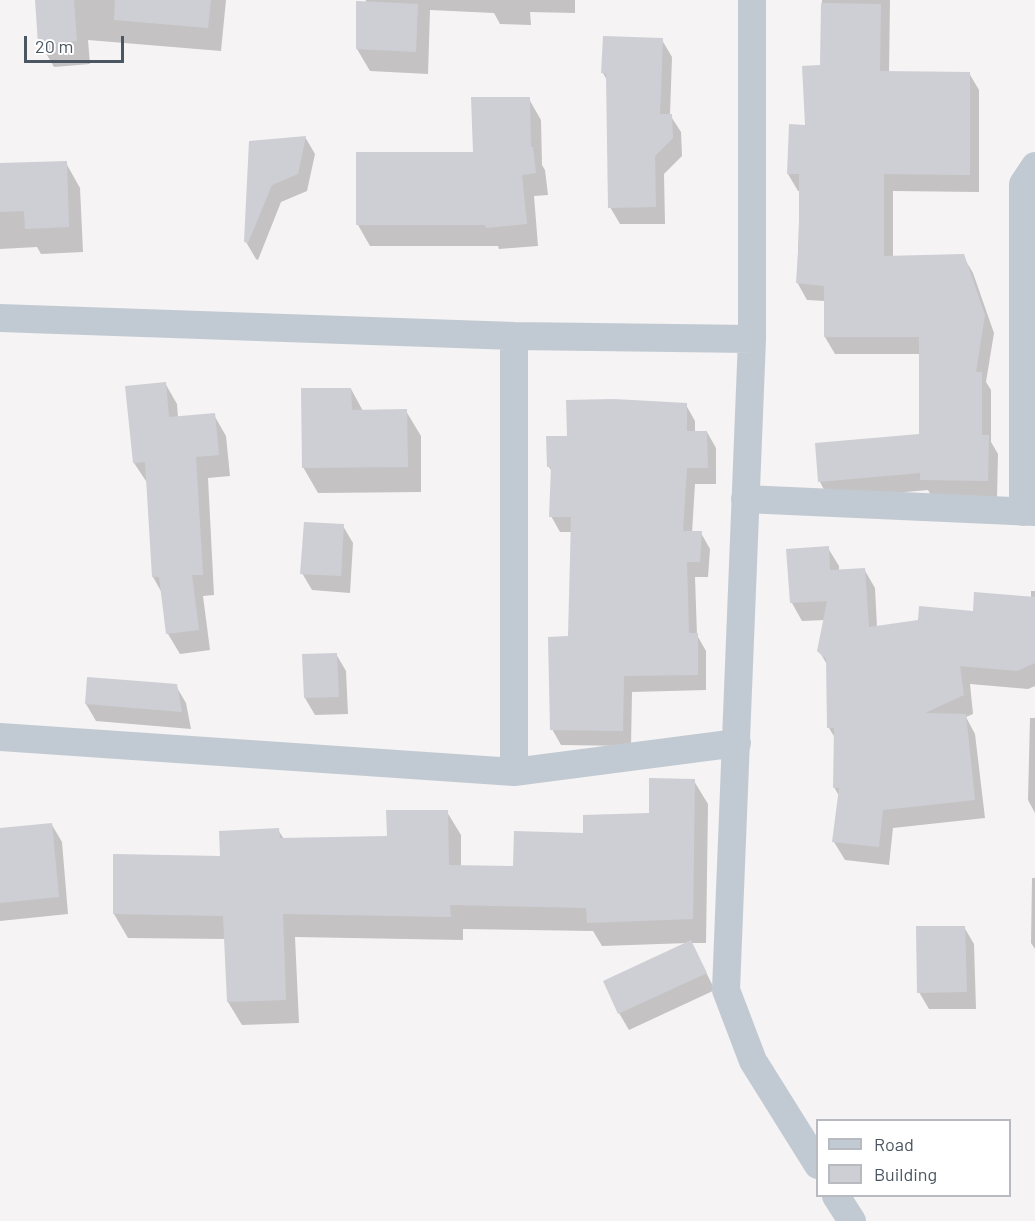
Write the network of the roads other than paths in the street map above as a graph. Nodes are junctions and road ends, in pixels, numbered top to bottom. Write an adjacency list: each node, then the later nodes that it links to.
1 (752, 0): 5 (street)
2 (1035, 166): 7 (street)
3 (0, 318): 4 (street)
4 (514, 336): 5 (street); 10 (street)
5 (752, 339): 6 (street)
6 (745, 499): 7 (street); 9 (street)
7 (1029, 512)
8 (0, 737): 10 (street)
9 (737, 743): 10 (street); 11 (street)
10 (514, 772)
11 (816, 1162)
12 (837, 1197): 13 (street)
13 (852, 1221)

